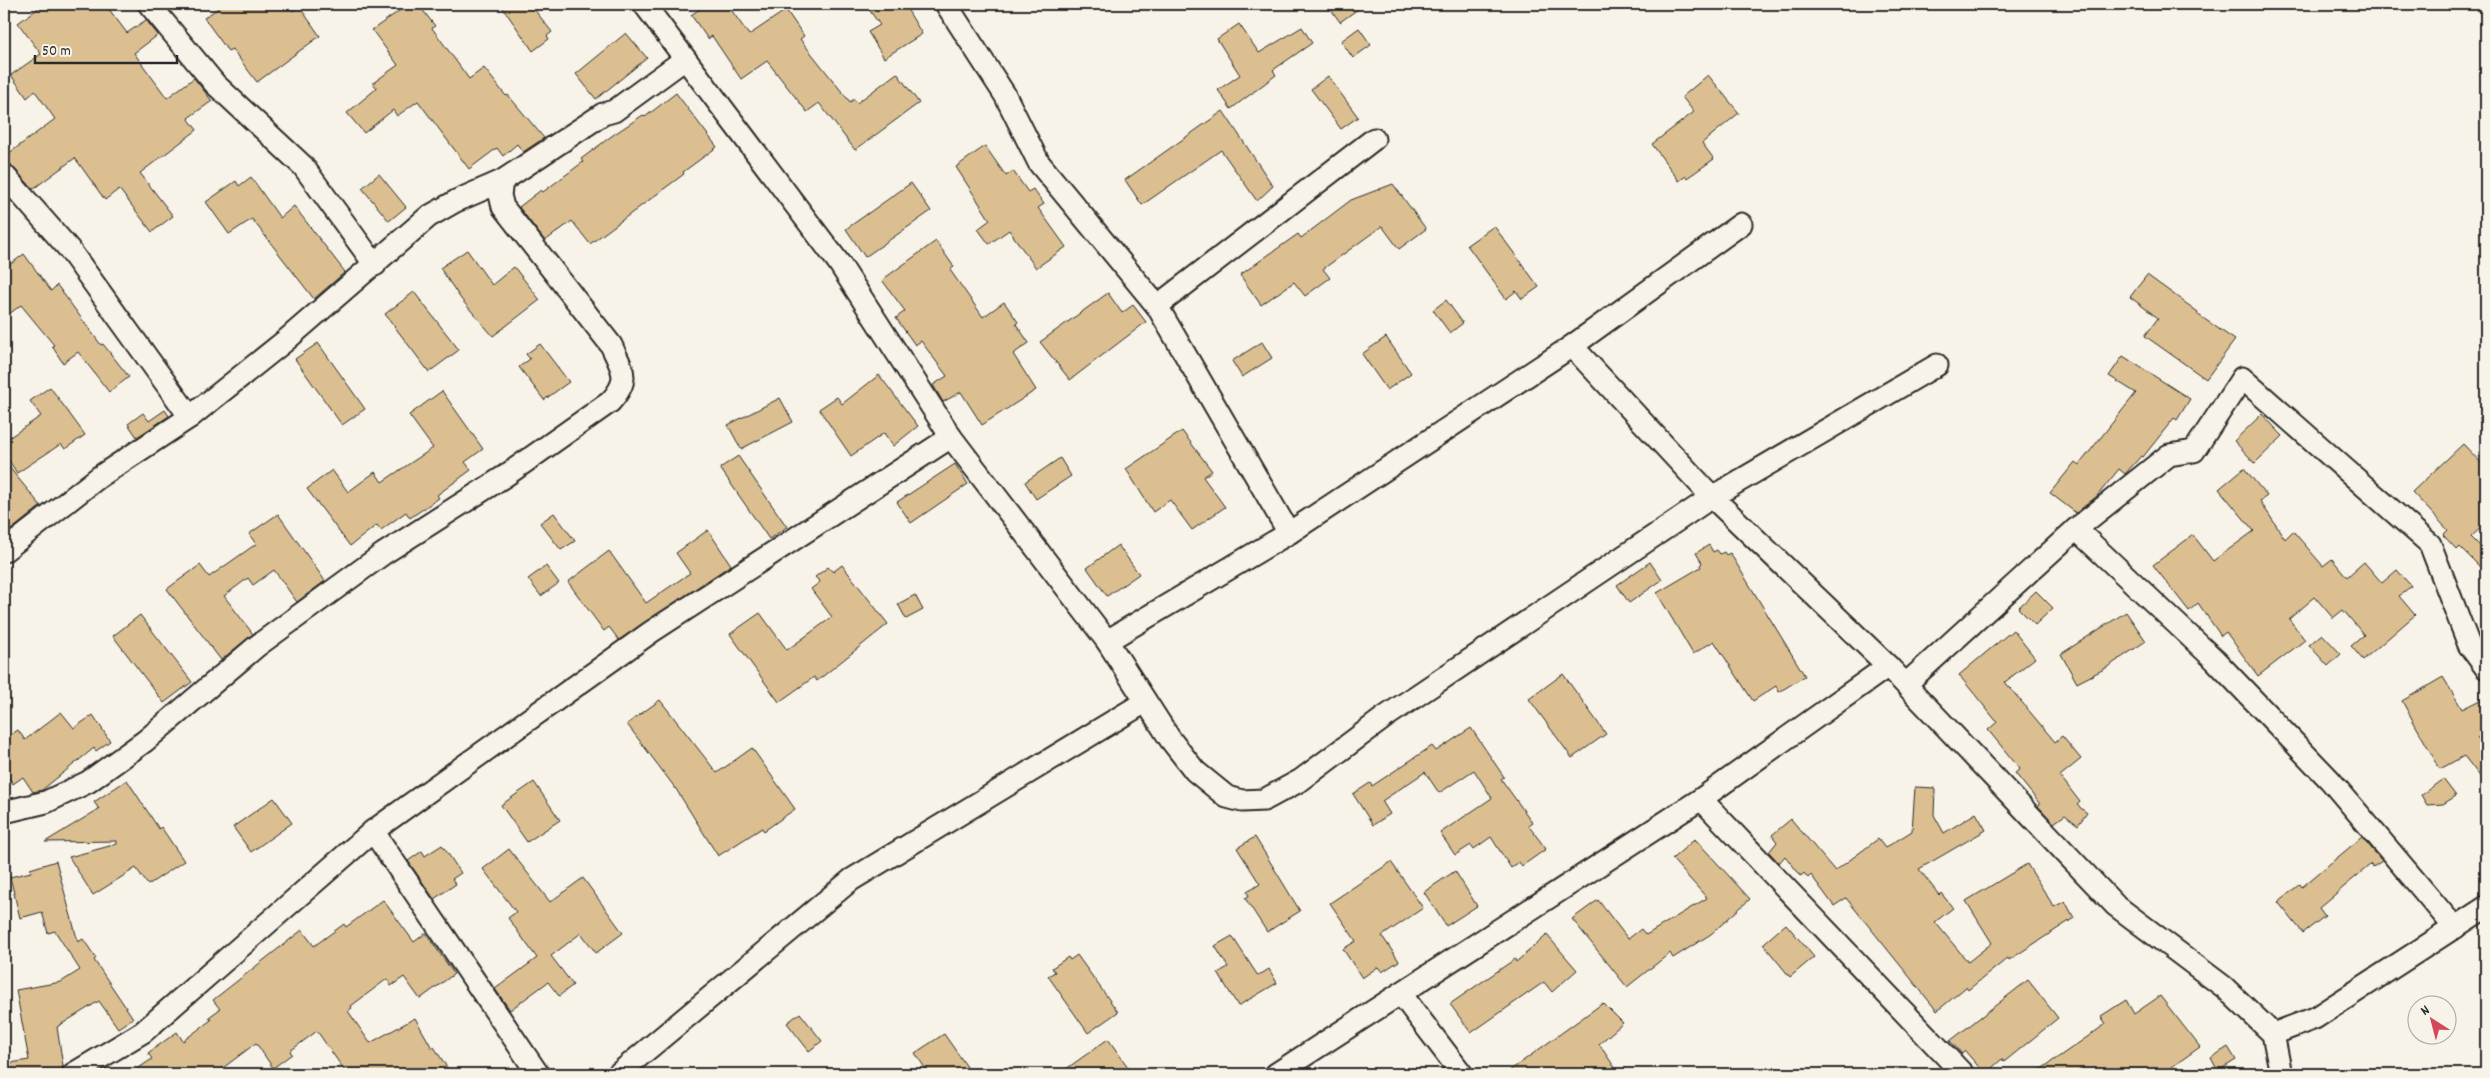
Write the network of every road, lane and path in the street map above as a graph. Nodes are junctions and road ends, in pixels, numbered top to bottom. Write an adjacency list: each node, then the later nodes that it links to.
1 (149, 4): 9 (street)
2 (644, 4): 4 (street)
3 (946, 4): 10 (street)
4 (685, 58): 7 (street); 14 (street)
5 (1374, 139): 10 (street)
6 (4, 175): 13 (street)
7 (502, 181): 9 (street); 25 (street)
8 (1741, 224): 11 (street)
9 (375, 265): 13 (street)
10 (1156, 306): 17 (street)
11 (1572, 346): 15 (street); 17 (street)
12 (1937, 365): 15 (street)
13 (190, 417): 18 (street)
14 (951, 437): 19 (street); 26 (street)
15 (1712, 497): 20 (street); 23 (street)
16 (2076, 529): 21 (street); 22 (street); 28 (street)
17 (1289, 533): 19 (street)
18 (4, 551)
19 (1107, 641): 23 (street)
20 (1888, 666): 22 (street); 24 (street)
21 (2486, 668)
22 (1906, 684): 30 (street)
23 (1145, 702): 33 (street)
24 (1701, 800): 29 (street); 36 (street)
25 (4, 812)
26 (373, 831): 31 (street); 32 (street)
27 (2486, 907): 28 (street)
28 (2455, 928): 30 (street)
29 (1401, 994): 34 (street); 35 (street)
30 (2273, 1034): 37 (street)
31 (73, 1074)
32 (538, 1074)
33 (618, 1074)
34 (1276, 1074)
35 (1462, 1074)
36 (1963, 1074)
37 (2282, 1074)

